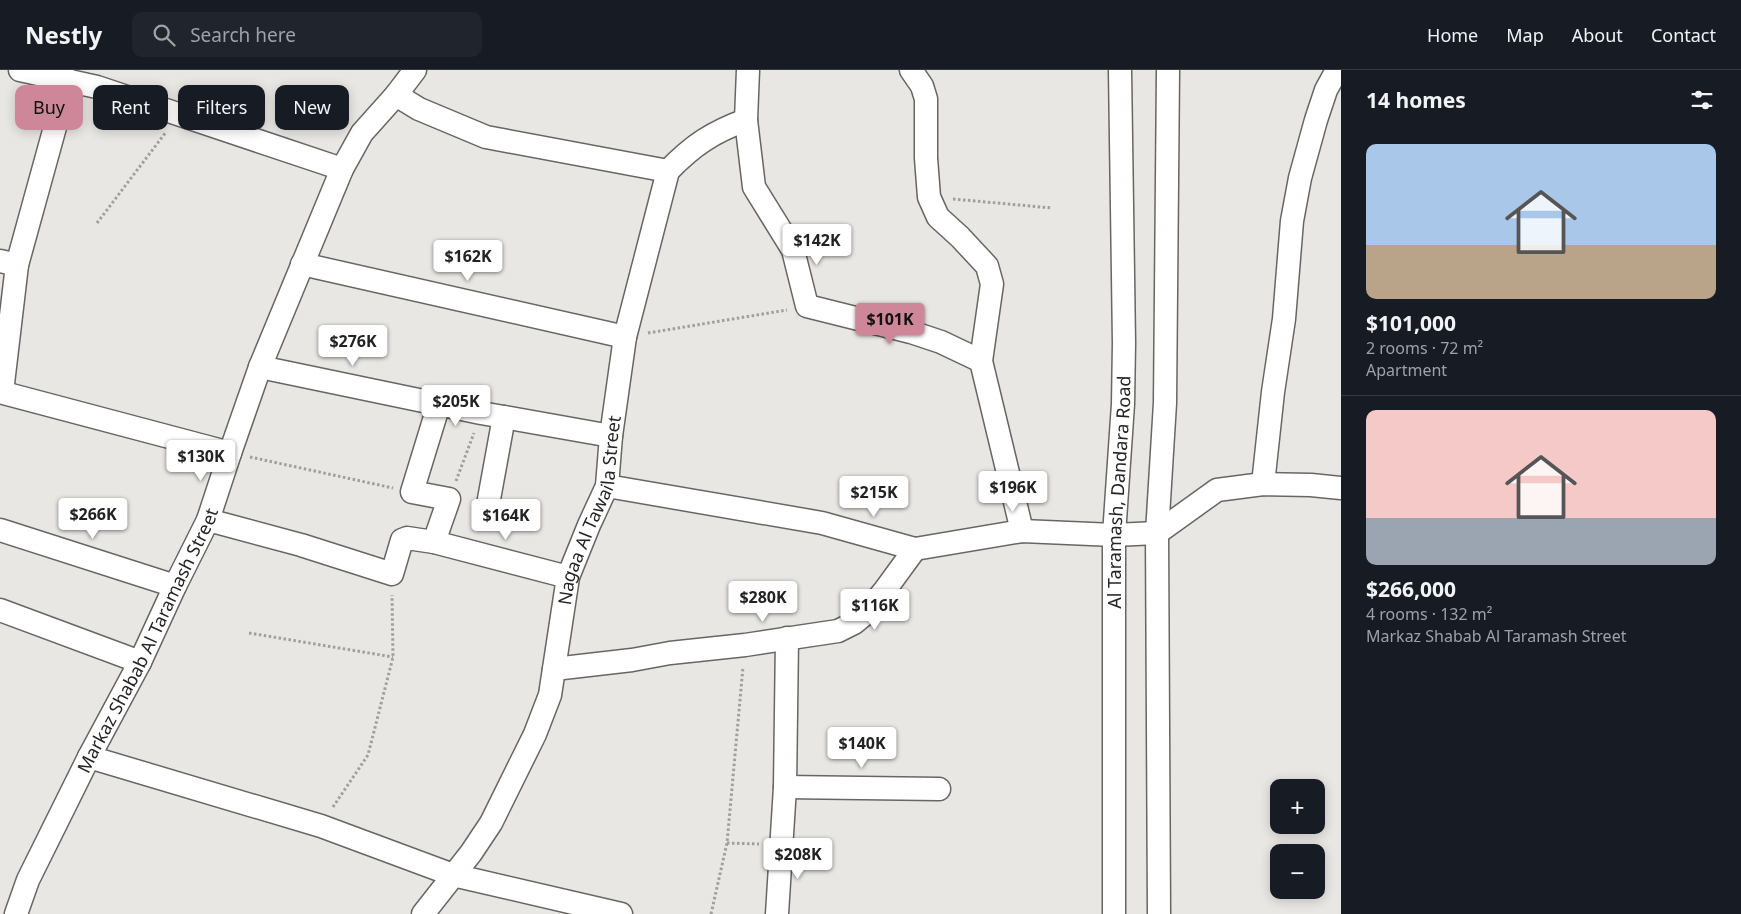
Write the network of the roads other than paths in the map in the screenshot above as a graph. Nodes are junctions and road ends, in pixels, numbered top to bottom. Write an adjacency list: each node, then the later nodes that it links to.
1 (20, 70): 9 (street)
2 (415, 70): 10 (street, Markaz Shabab Al Taramash Street)
3 (748, 70): 11 (street)
4 (911, 70): 17 (street)
5 (1120, 70): 32 (street, Al Taramash, Dandara Road)
6 (1168, 70): 31 (street)
7 (1337, 70): 24 (street)
8 (100, 78): 9 (street); 12 (street)
9 (68, 80): 14 (street)
10 (396, 95): 12 (street, Markaz Shabab Al Taramash Street); 13 (street)
11 (746, 120): 13 (street, Nagaa Al Tawaila Street); 17 (street)
12 (342, 169): 15 (street, Markaz Shabab Al Taramash Street)
13 (668, 171): 16 (street, Nagaa Al Tawaila Street)
14 (8, 263): 19 (street)
15 (302, 264): 16 (street); 18 (street, Markaz Shabab Al Taramash Street)
16 (625, 337): 22 (street, Nagaa Al Tawaila Street)
17 (981, 360): 30 (street)
18 (260, 367): 20 (street); 23 (street, Markaz Shabab Al Taramash Street)
19 (1, 392): 23 (street)
20 (439, 404): 21 (street); 33 (street)
21 (504, 417): 22 (street); 27 (street)
22 (611, 436): 25 (street, Nagaa Al Tawaila Street)
23 (230, 453): 28 (street, Markaz Shabab Al Taramash Street)
24 (1263, 484): 26 (street); 31 (street)
25 (607, 486): 34 (street); 35 (street, Nagaa Al Tawaila Street)
26 (1341, 488)
27 (487, 510)
28 (208, 520): 33 (street); 36 (street, Markaz Shabab Al Taramash Street)
29 (0, 530): 36 (street)
30 (1022, 530): 32 (street); 34 (street)
31 (1157, 533): 32 (street); 50 (street)
32 (1114, 535): 49 (street, Al Taramash, Dandara Road)
33 (434, 542): 35 (street)
34 (915, 549): 38 (street)
35 (568, 577): 40 (street, Nagaa Al Tawaila Street)
36 (174, 586): 39 (street, Markaz Shabab Al Taramash Street)
37 (0, 610): 39 (street)
38 (787, 638): 40 (street); 42 (street)
39 (140, 662): 41 (street, Markaz Shabab Al Taramash Street)
40 (554, 669): 44 (street, Nagaa Al Tawaila Street)
41 (89, 757): 44 (street); 46 (street, Markaz Shabab Al Taramash Street)
42 (785, 787): 43 (street); 48 (street)
43 (939, 789)
44 (453, 875): 45 (street); 47 (street, Nagaa Al Tawaila Street)
45 (614, 913)
46 (16, 914)
47 (423, 914)
48 (777, 914)
49 (1114, 914)
50 (1159, 914)

